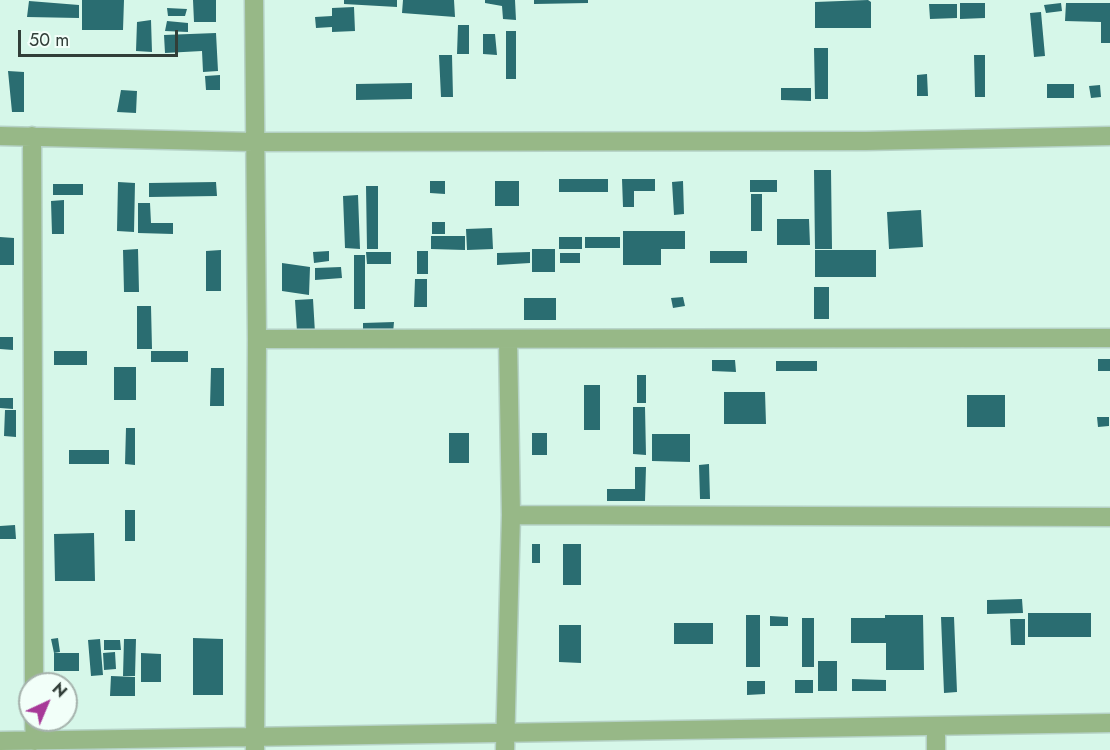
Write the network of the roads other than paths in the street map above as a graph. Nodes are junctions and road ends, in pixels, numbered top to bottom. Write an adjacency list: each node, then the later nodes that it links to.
1 (254, 0): 5 (street)
2 (0, 136): 3 (street)
3 (32, 136): 5 (street); 11 (street)
4 (1110, 136): 5 (street)
5 (253, 141): 7 (street)
6 (1110, 338): 8 (street)
7 (257, 339): 8 (street); 18 (street)
8 (508, 339): 9 (street)
9 (511, 514): 10 (street); 14 (street)
10 (1110, 517)
11 (34, 672)
12 (1110, 723): 13 (street)
13 (936, 727): 14 (street); 20 (street)
14 (505, 731): 18 (street); 19 (street)
15 (35, 732): 17 (street)
16 (0, 741): 17 (street)
17 (35, 741): 18 (street)
18 (255, 743)
19 (505, 750)
20 (936, 750)

